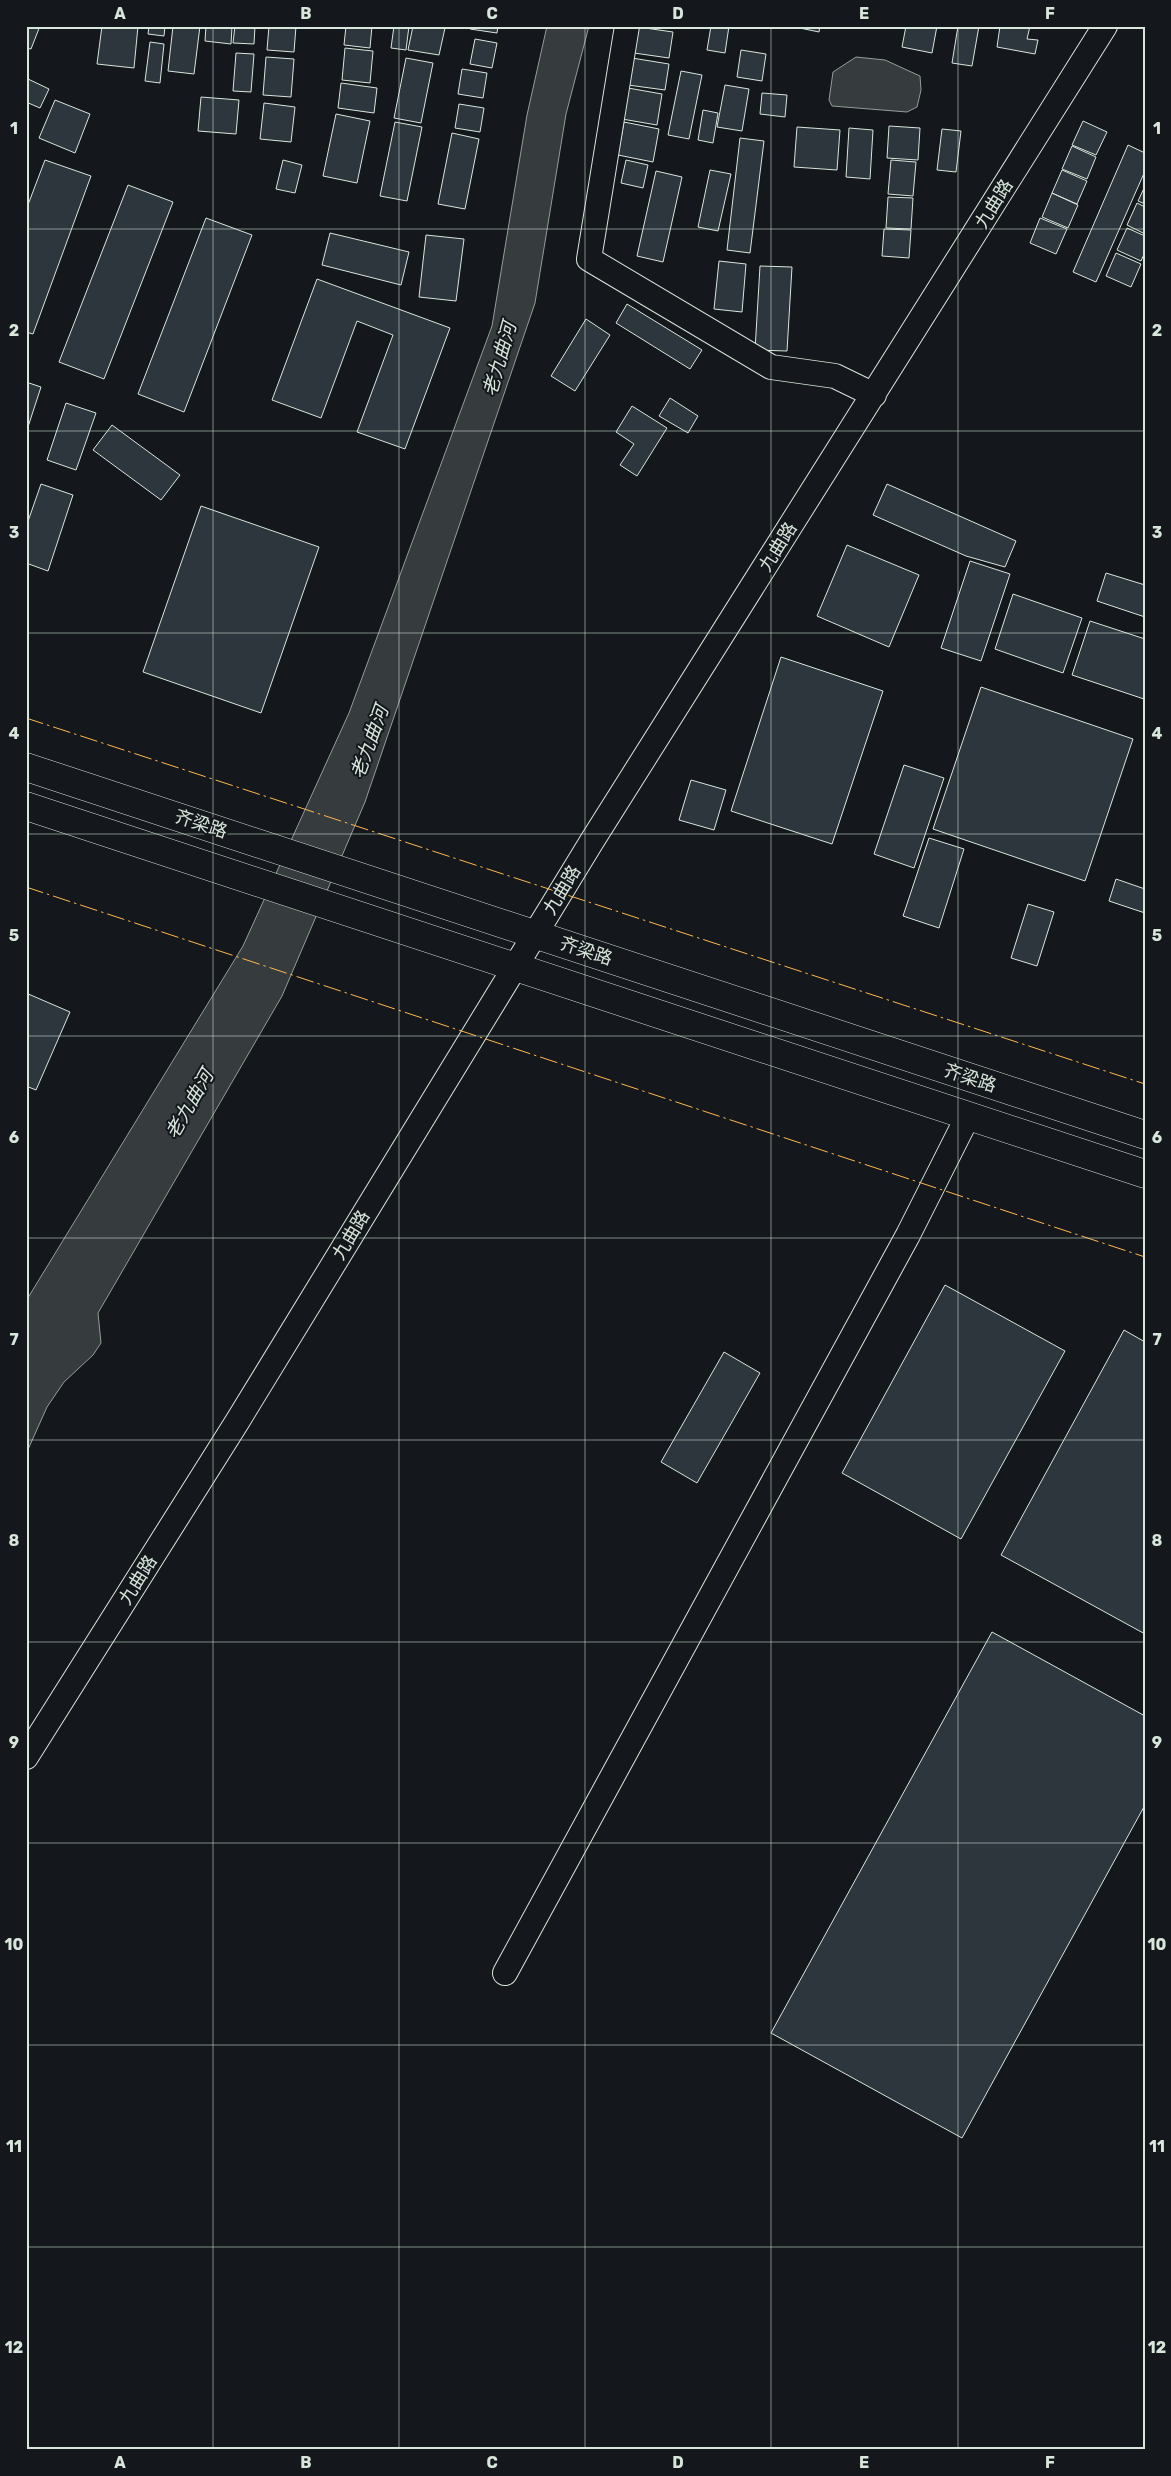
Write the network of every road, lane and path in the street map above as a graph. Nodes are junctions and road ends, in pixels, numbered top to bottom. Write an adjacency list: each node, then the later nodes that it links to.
1 (627, 26): 3 (street)
2 (1105, 26): 3 (street, 九曲路)
3 (874, 395): 6 (street, 九曲路)
4 (26, 767): 6 (main road, 齐梁路)
5 (26, 806): 7 (main road, 齐梁路)
6 (535, 934): 7 (street, 九曲路); 9 (main road, 齐梁路)
7 (515, 967): 8 (main road, 齐梁路); 11 (street, 九曲路)
8 (968, 1116): 10 (main road, 齐梁路); 12 (street)
9 (1145, 1135)
10 (1145, 1174)
11 (26, 1757)
12 (505, 1973)

